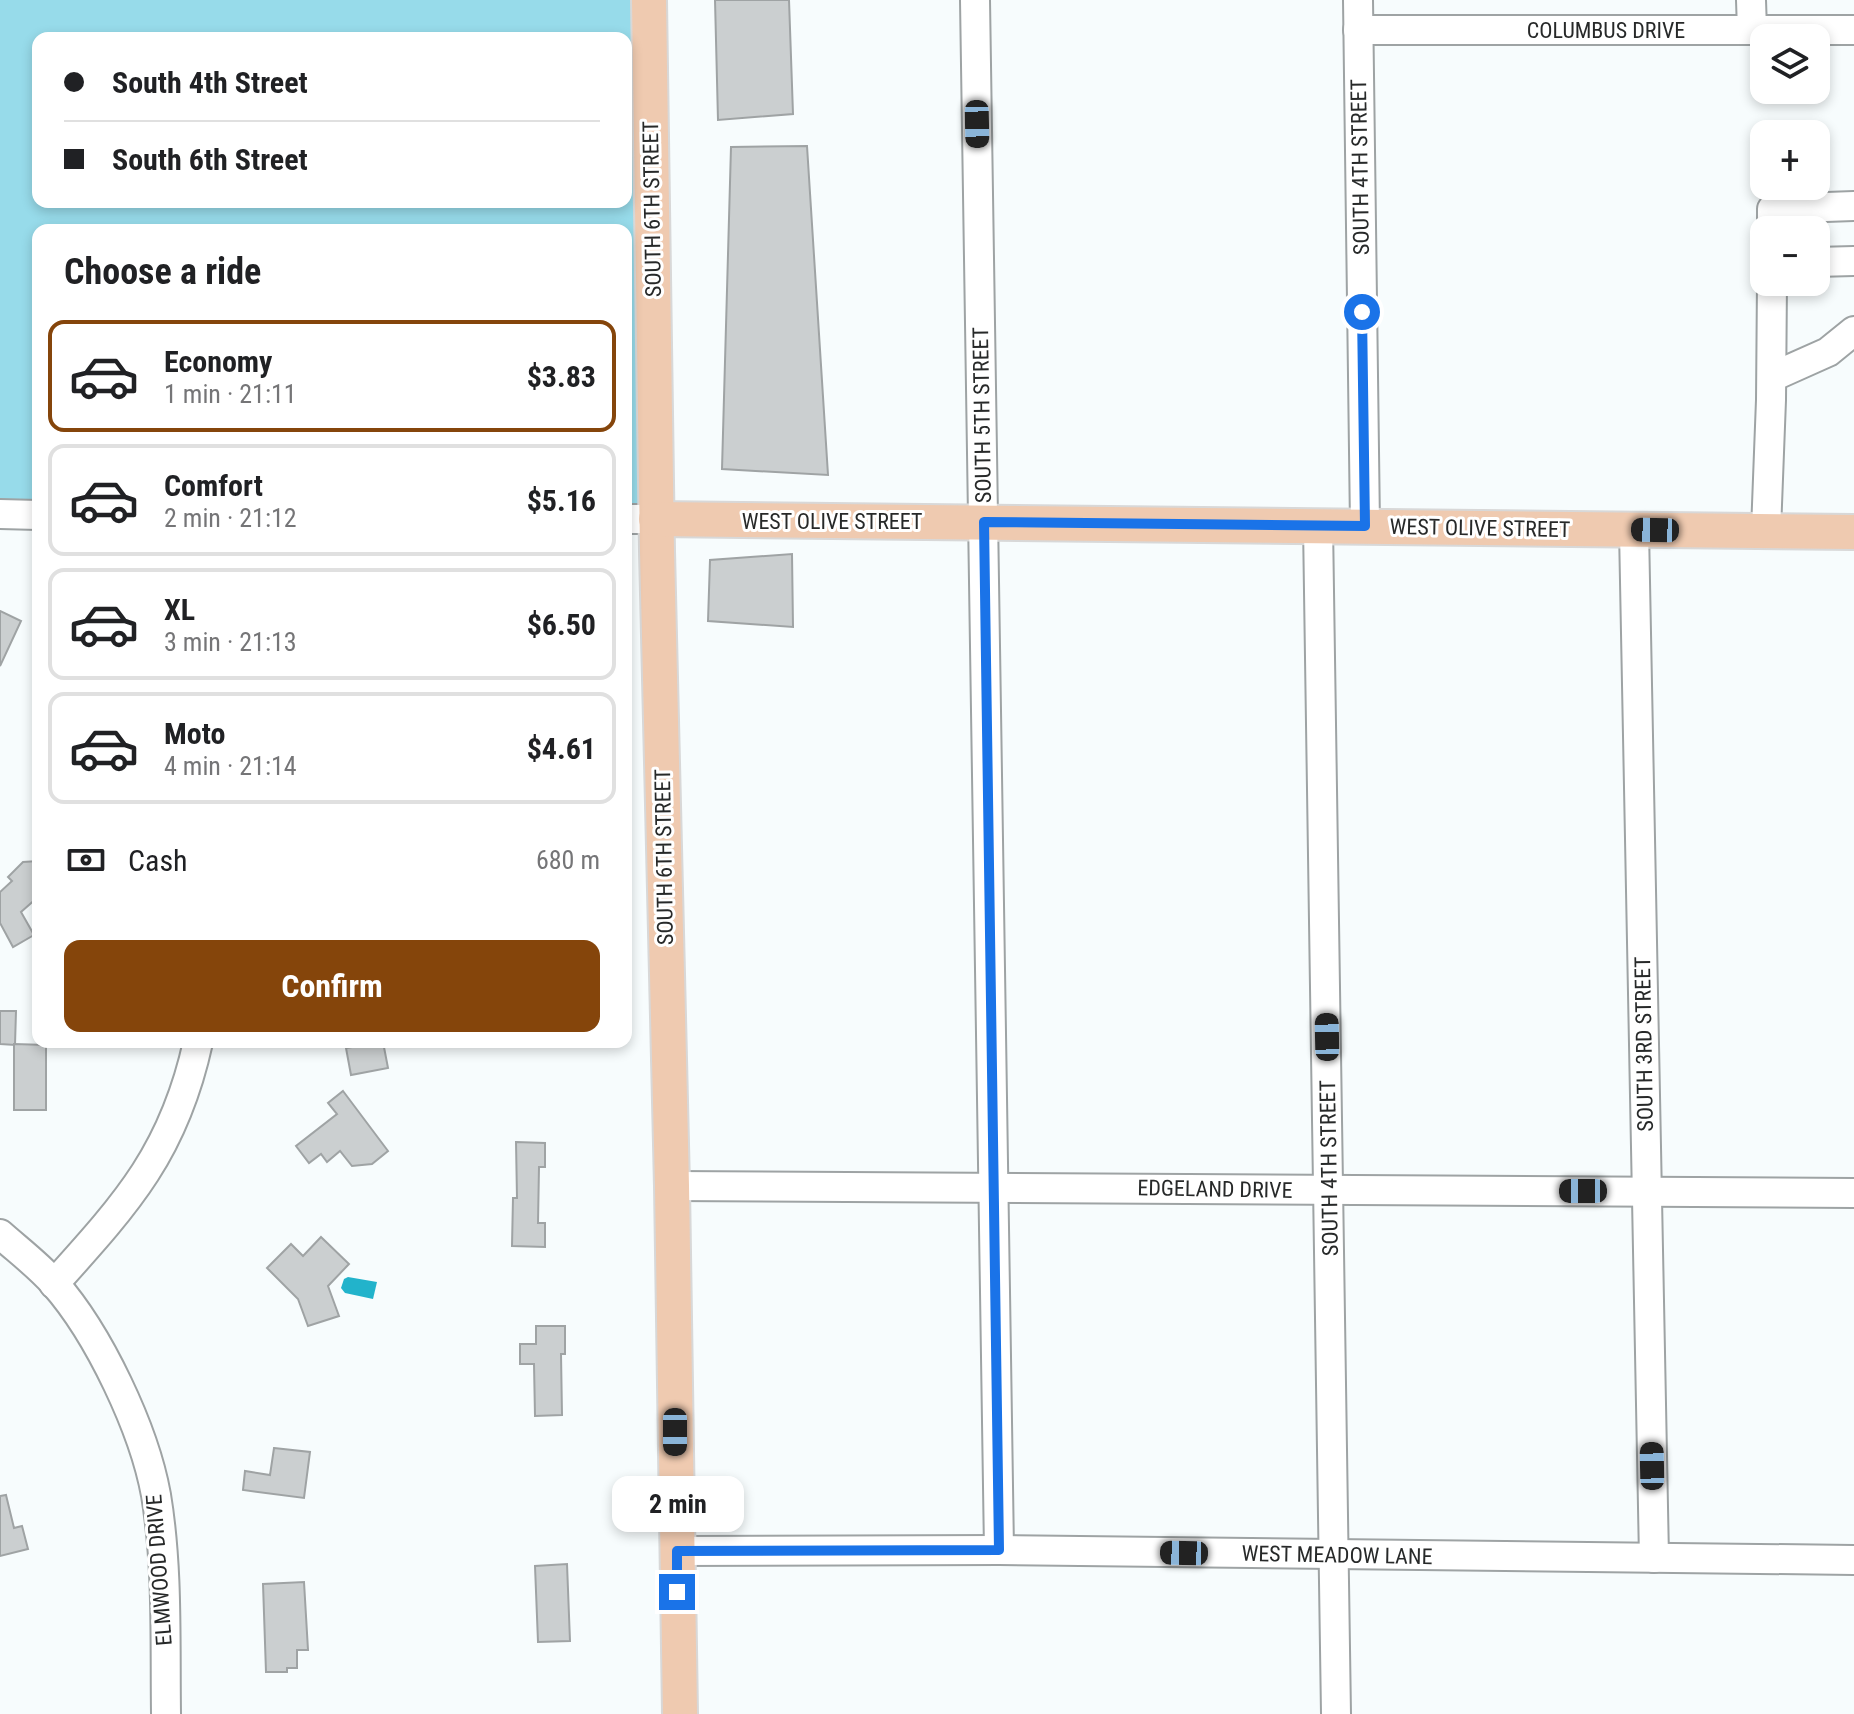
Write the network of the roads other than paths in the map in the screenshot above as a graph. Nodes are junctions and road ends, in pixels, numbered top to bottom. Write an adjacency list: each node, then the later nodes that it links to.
1 (649, 0): 19 (main road, SOUTH 6TH STREET)
2 (975, 0): 20 (street, SOUTH 5TH STREET)
3 (1358, 0): 6 (street, SOUTH 4TH STREET)
4 (1751, 0): 5 (street)
5 (1752, 24)
6 (1358, 30): 7 (street, COLUMBUS DRIVE); 22 (street, SOUTH 4TH STREET)
7 (1750, 30)
8 (1830, 30): 9 (street, COLUMBUS DRIVE)
9 (1854, 30)
10 (1854, 206): 11 (street)
11 (1772, 216)
12 (1854, 261): 13 (street)
13 (1830, 262)
14 (1772, 296): 16 (street)
15 (1854, 331): 16 (street)
16 (1772, 377): 24 (street)
17 (0, 514): 18 (street)
18 (32, 515)
19 (641, 519): 20 (main road, WEST OLIVE STREET); 27 (main road, SOUTH 6TH STREET)
20 (984, 522): 21 (main road, WEST OLIVE STREET); 28 (street, SOUTH 5TH STREET)
21 (1318, 525): 22 (main road, WEST OLIVE STREET); 29 (street, SOUTH 4TH STREET)
22 (1365, 526): 23 (main road, WEST OLIVE STREET)
23 (1634, 530): 24 (main road, WEST OLIVE STREET); 30 (street, SOUTH 3RD STREET)
24 (1766, 531): 25 (main road, WEST OLIVE STREET)
25 (1854, 532)
26 (197, 1048): 33 (street)
27 (672, 1186): 28 (street, EDGELAND DRIVE); 35 (main road, SOUTH 6TH STREET)
28 (993, 1186): 29 (street, EDGELAND DRIVE); 34 (street, SOUTH 5TH STREET)
29 (1330, 1190): 30 (street, EDGELAND DRIVE); 36 (street, SOUTH 4TH STREET)
30 (1647, 1191): 31 (street, EDGELAND DRIVE); 37 (street, SOUTH 3RD STREET)
31 (1854, 1193)
32 (0, 1234): 33 (street, ELMWOOD DRIVE)
33 (54, 1284): 39 (street, ELMWOOD DRIVE)
34 (999, 1550): 35 (street, WEST MEADOW LANE); 36 (street, WEST MEADOW LANE)
35 (677, 1551): 40 (main road, SOUTH 6TH STREET)
36 (1335, 1556): 37 (street, WEST MEADOW LANE); 41 (street, SOUTH 4TH STREET)
37 (1654, 1558): 38 (street, WEST MEADOW LANE)
38 (1854, 1560)
39 (166, 1714)
40 (680, 1714)
41 (1336, 1714)

